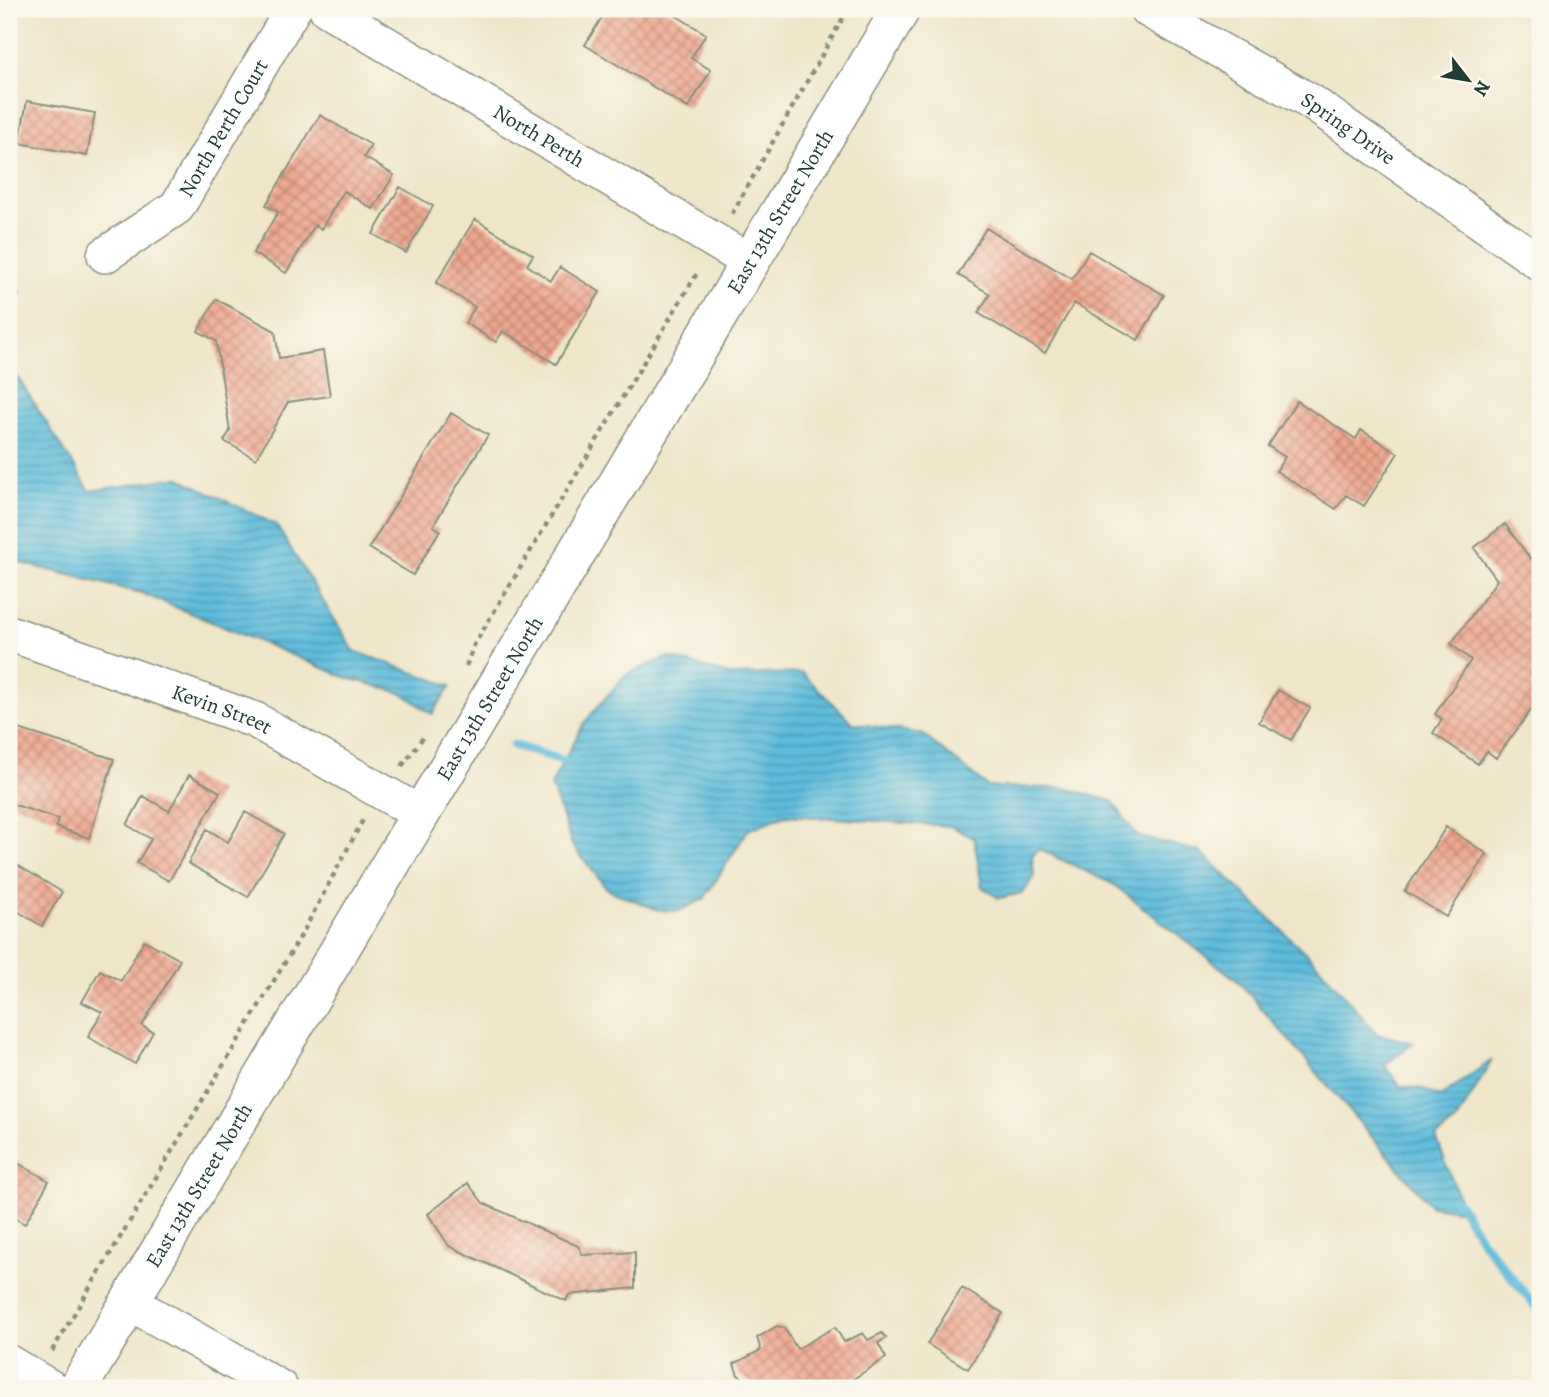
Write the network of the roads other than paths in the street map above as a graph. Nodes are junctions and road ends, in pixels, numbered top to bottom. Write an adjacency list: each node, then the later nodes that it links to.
1 (293, 9): 5 (street, North Perth Court)
2 (327, 9): 6 (street, North Perth)
3 (901, 9): 6 (main road, East 13th Street North)
4 (1147, 9): 7 (street, Spring Drive)
5 (105, 255)
6 (750, 262): 9 (main road, East 13th Street North)
7 (1540, 263)
8 (9, 633): 9 (street, Kevin Street)
9 (421, 814): 10 (main road, East 13th Street North)
10 (129, 1302): 11 (main road, East 13th Street North); 12 (street)
11 (78, 1388)
12 (280, 1388)

